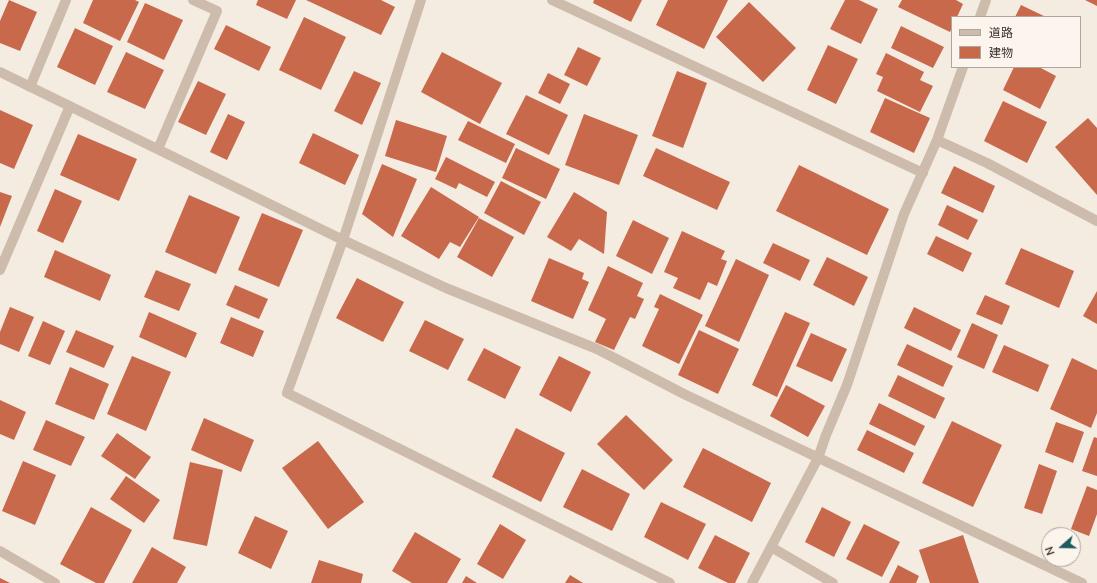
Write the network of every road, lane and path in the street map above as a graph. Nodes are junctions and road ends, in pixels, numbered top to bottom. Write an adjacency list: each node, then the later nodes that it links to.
1 (66, 0): 10 (street)
2 (193, 0): 13 (street)
3 (421, 0): 16 (street)
4 (552, 0): 6 (street)
5 (986, 0): 7 (street)
6 (569, 3): 14 (street)
7 (980, 16)
8 (963, 68): 12 (street)
9 (0, 72): 10 (street)
10 (30, 87): 11 (street)
11 (70, 106): 13 (street); 17 (street)
12 (937, 140): 14 (street); 15 (street)
13 (158, 149): 16 (street)
14 (923, 173): 18 (street)
15 (1097, 221)
16 (343, 240): 18 (street); 22 (street)
17 (0, 270)
18 (818, 458): 19 (street); 25 (street)
19 (771, 547): 23 (street); 24 (street)
20 (0, 551): 21 (street)
21 (55, 583)
22 (670, 583)
23 (752, 583)
24 (833, 583)
25 (1082, 583)

